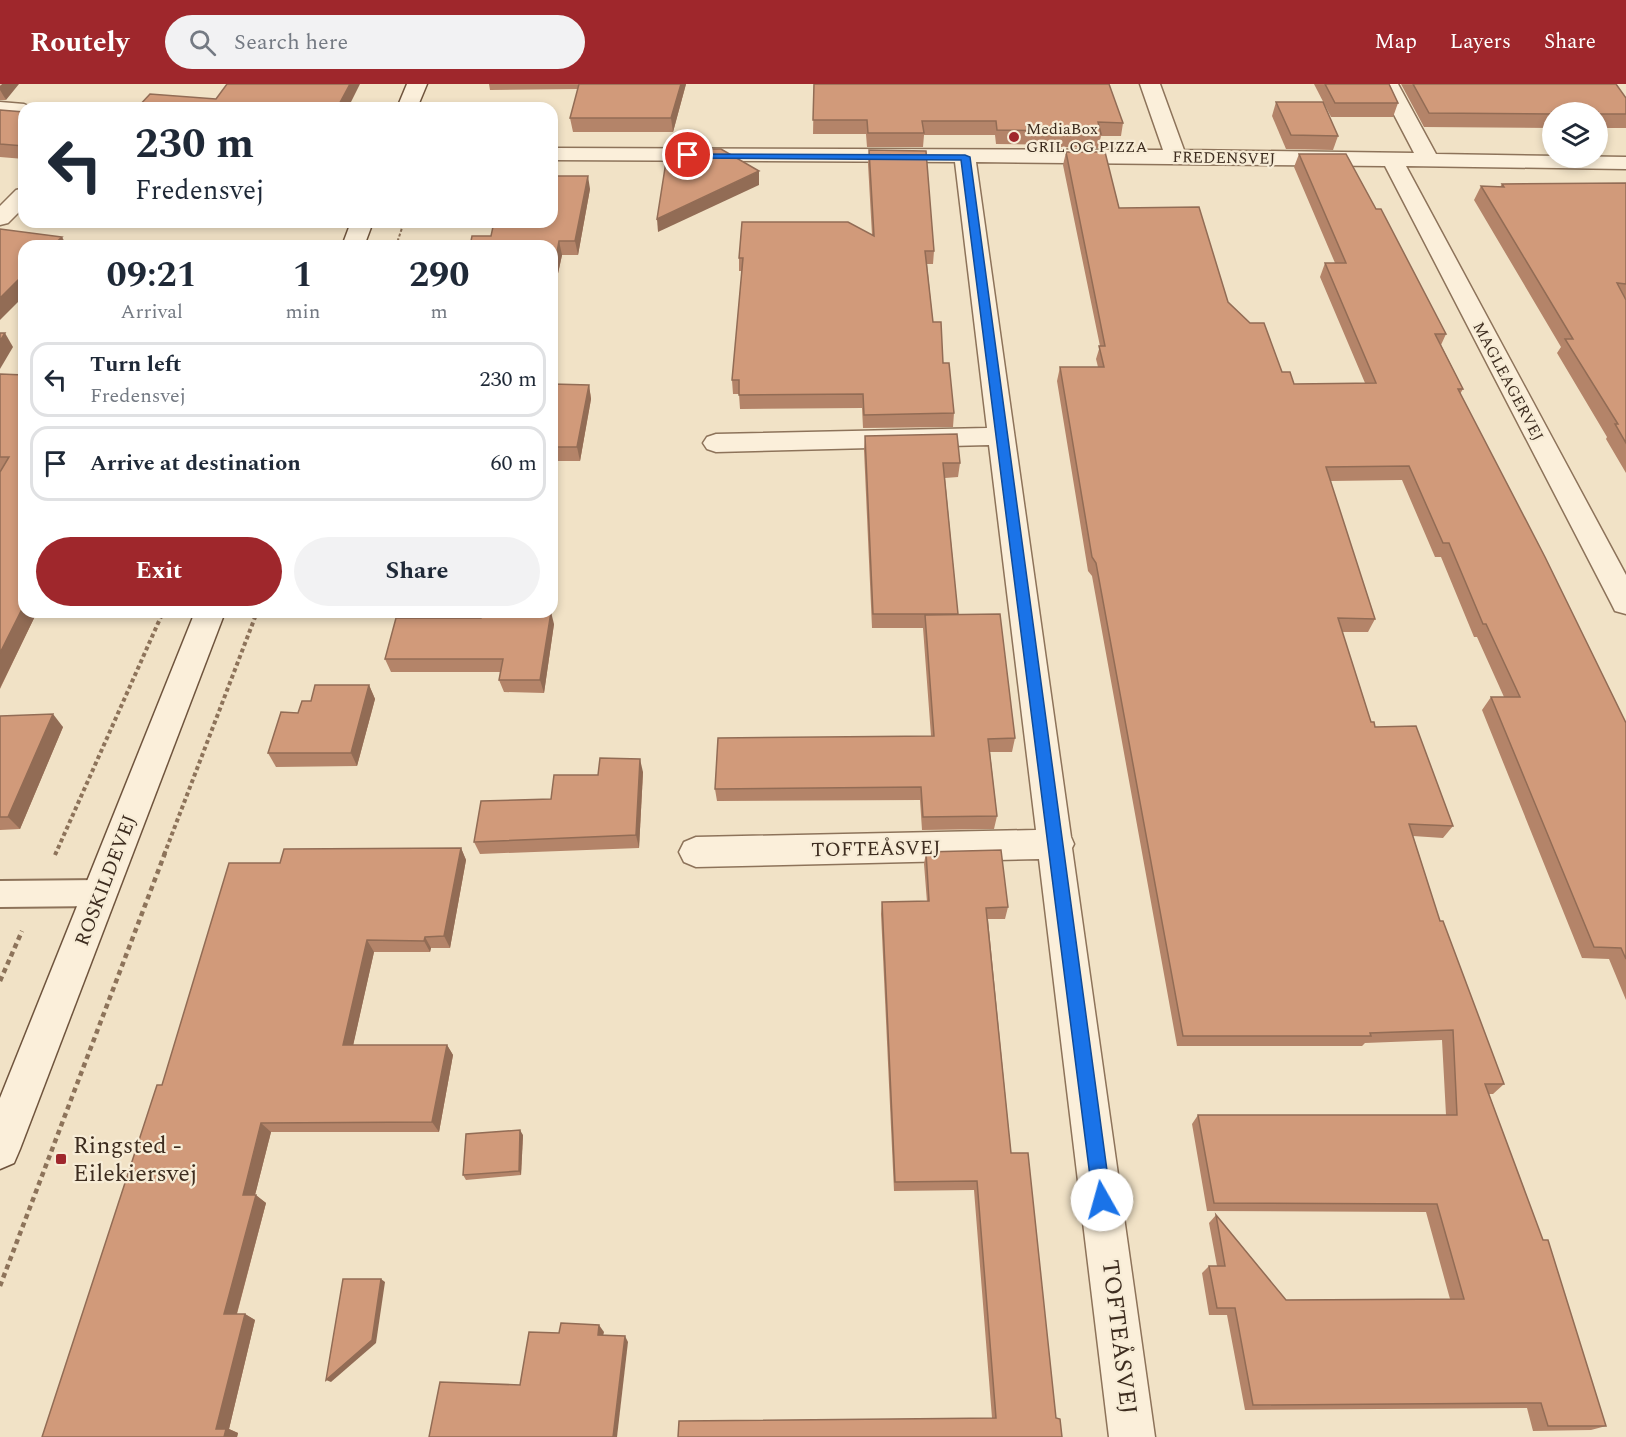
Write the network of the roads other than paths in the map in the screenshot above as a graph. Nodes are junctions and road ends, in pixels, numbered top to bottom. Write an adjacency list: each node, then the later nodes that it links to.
1 (417, 84): 4 (street)
2 (1150, 84): 8 (street)
3 (1388, 84): 11 (street)
4 (410, 102)
5 (0, 108): 6 (street)
6 (18, 110)
7 (558, 154): 9 (street, FREDENSVEJ)
8 (1176, 156): 9 (street, FREDENSVEJ); 10 (street, FREDENSVEJ)
9 (965, 157): 15 (street, TOFTEÅSVEJ)
10 (1392, 159): 11 (street, FREDENSVEJ); 17 (street, MAGLEAGERVEJ)
11 (1428, 159): 12 (street, FREDENSVEJ)
12 (1626, 162)
13 (18, 201): 14 (street)
14 (0, 218)
15 (1002, 436): 16 (street); 19 (street, TOFTEÅSVEJ)
16 (716, 443)
17 (1626, 603)
18 (208, 618): 21 (street, ROSKILDEVEJ)
19 (1057, 844): 20 (street, TOFTEÅSVEJ); 24 (street, TOFTEÅSVEJ)
20 (696, 852)
21 (100, 893): 22 (lane); 23 (street, ROSKILDEVEJ)
22 (0, 894)
23 (0, 1149)
24 (1132, 1437)

